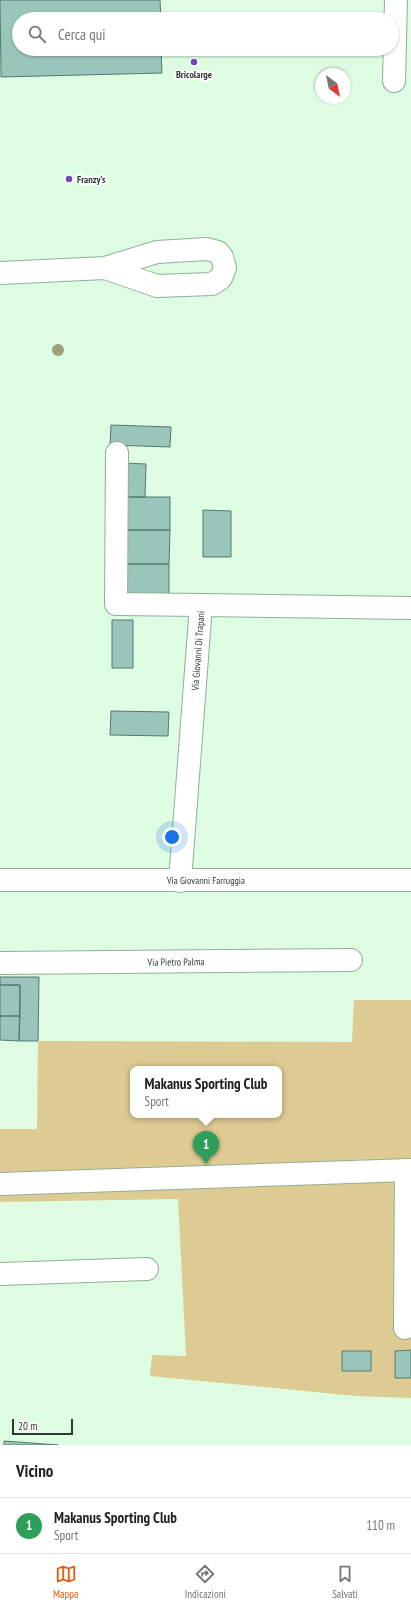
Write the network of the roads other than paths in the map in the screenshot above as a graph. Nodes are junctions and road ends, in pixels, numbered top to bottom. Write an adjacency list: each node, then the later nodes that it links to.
1 (396, 0): 2 (street)
2 (396, 12)
3 (395, 56): 4 (street)
4 (394, 81)
5 (156, 252): 6 (street); 8 (street); 8 (street)
6 (105, 268): 7 (street); 8 (street)
7 (0, 273)
8 (157, 286)
9 (118, 453): 10 (street)
10 (201, 605): 11 (street, Via Giovanni Di Trapani); 14 (street, Via Giovanni Di Trapani)
11 (411, 608)
12 (0, 880): 14 (street, Via Giovanni Farruggia)
13 (411, 880): 14 (street, Via Giovanni Farruggia)
14 (180, 881)
15 (352, 960): 16 (street, Via Pietro Palma)
16 (0, 963)
17 (408, 1170): 18 (street); 21 (street)
18 (0, 1184)
19 (147, 1269): 20 (street)
20 (0, 1274)
21 (405, 1328)

